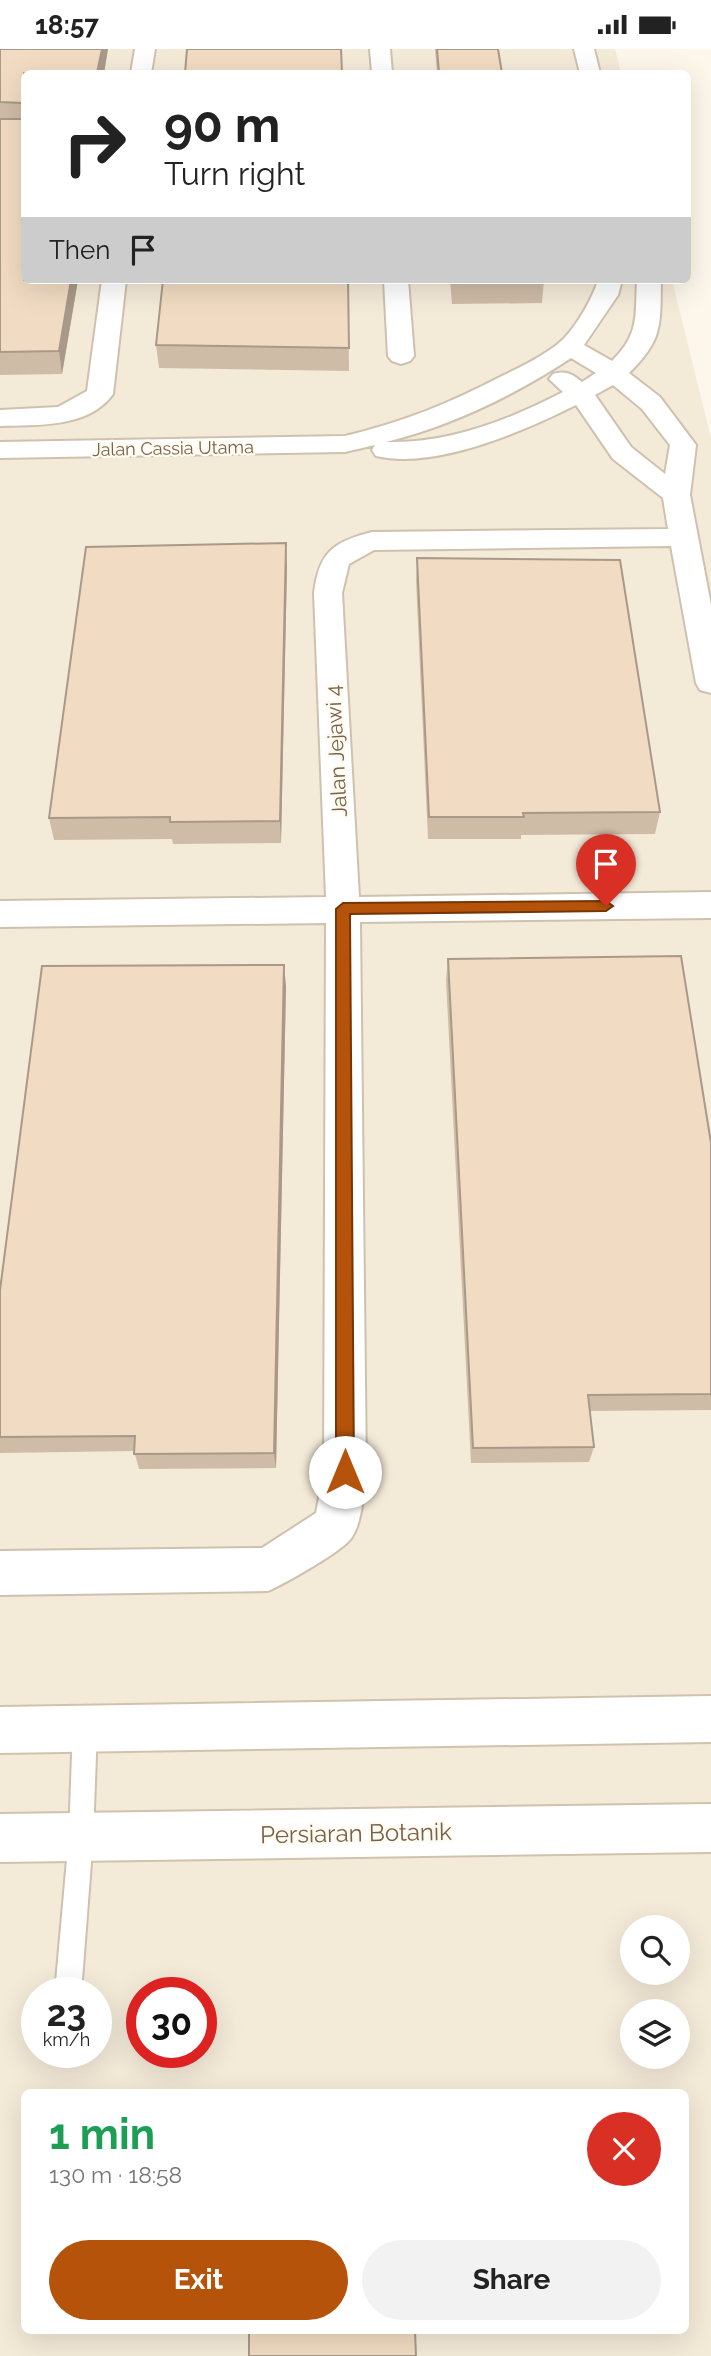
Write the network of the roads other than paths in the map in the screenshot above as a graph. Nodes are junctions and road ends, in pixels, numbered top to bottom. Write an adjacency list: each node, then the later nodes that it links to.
1 (145, 49): 4 (street)
2 (380, 49): 5 (street)
3 (584, 49): 6 (street)
4 (142, 70)
5 (382, 70)
6 (589, 70)
7 (114, 284): 16 (street)
8 (396, 284): 12 (street)
9 (609, 284): 11 (street, Jalan Cassia Utama)
10 (649, 284): 14 (street, Jalan Cassia Utama)
11 (570, 347): 13 (street, Jalan Cassia Utama); 14 (street)
12 (401, 356)
13 (543, 365): 15 (street); 17 (street, Jalan Cassia Utama)
14 (614, 373): 15 (street, Jalan Cassia Utama); 19 (street)
15 (581, 393): 17 (street, Jalan Cassia Utama); 19 (street)
16 (0, 418)
17 (345, 444): 18 (street, Jalan Cassia Utama)
18 (0, 450)
19 (676, 495): 20 (street)
20 (685, 537): 21 (street); 23 (street, Jalan Jejawi 4)
21 (711, 683)
22 (711, 905): 23 (street)
23 (343, 909): 24 (street); 25 (street, Jalan Jejawi 4)
24 (0, 913)
25 (0, 1573)
26 (711, 1719): 27 (street)
27 (85, 1728): 28 (street); 30 (lane)
28 (0, 1730)
29 (711, 1828): 30 (street, Persiaran Botanik)
30 (81, 1837): 31 (street, Persiaran Botanik); 32 (lane)
31 (0, 1838)
32 (69, 1977)

